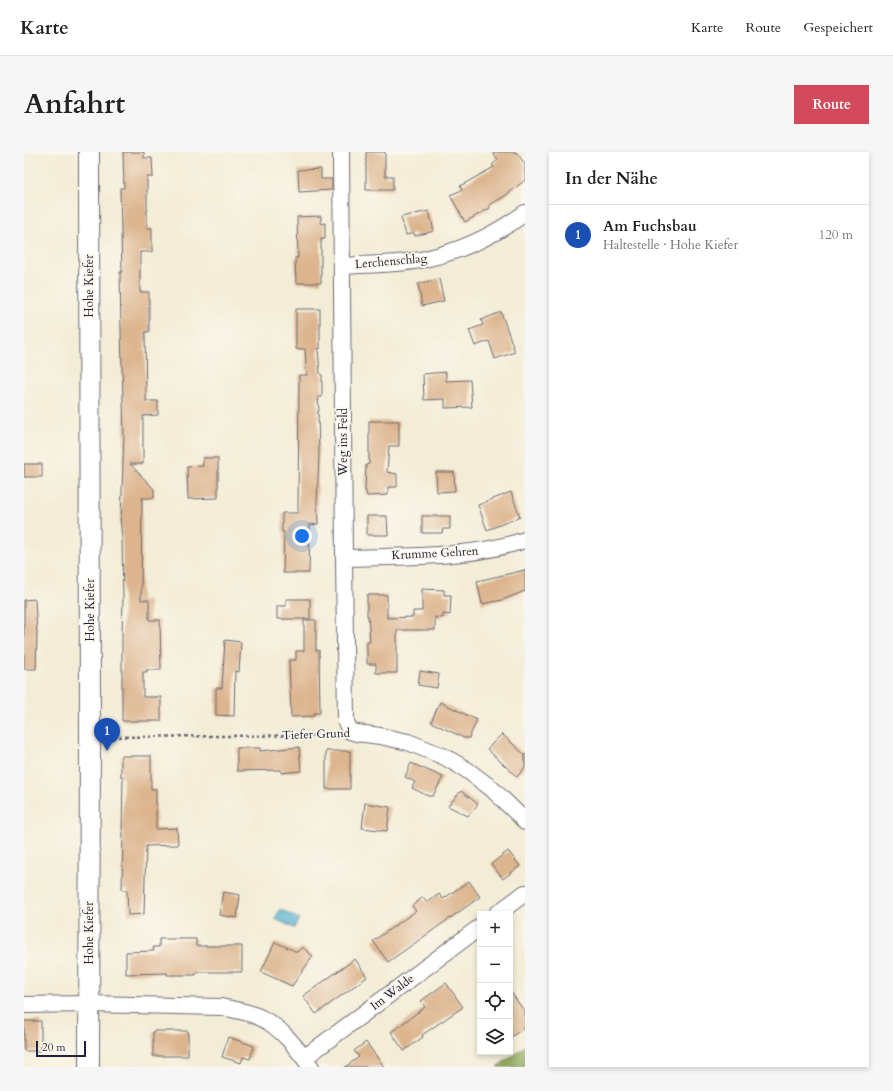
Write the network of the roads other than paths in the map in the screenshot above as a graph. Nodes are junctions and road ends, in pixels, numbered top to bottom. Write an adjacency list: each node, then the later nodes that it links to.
1 (89, 152): 12 (street, Hohe Kiefer)
2 (341, 152): 4 (street, Weg ins Feld)
3 (525, 213): 4 (street, Lerchenschlag)
4 (342, 266): 6 (street, Weg ins Feld)
5 (525, 540): 6 (street, Krumme Gehren)
6 (344, 558): 7 (street, Weg ins Feld)
7 (350, 731): 8 (street, Tiefer Grund)
8 (525, 822)
9 (525, 893): 10 (street)
10 (501, 911)
11 (477, 929): 14 (street, Im Walde)
12 (89, 1004): 13 (street); 14 (street); 15 (street, Hohe Kiefer)
13 (24, 1006)
14 (307, 1062)
15 (89, 1067)

